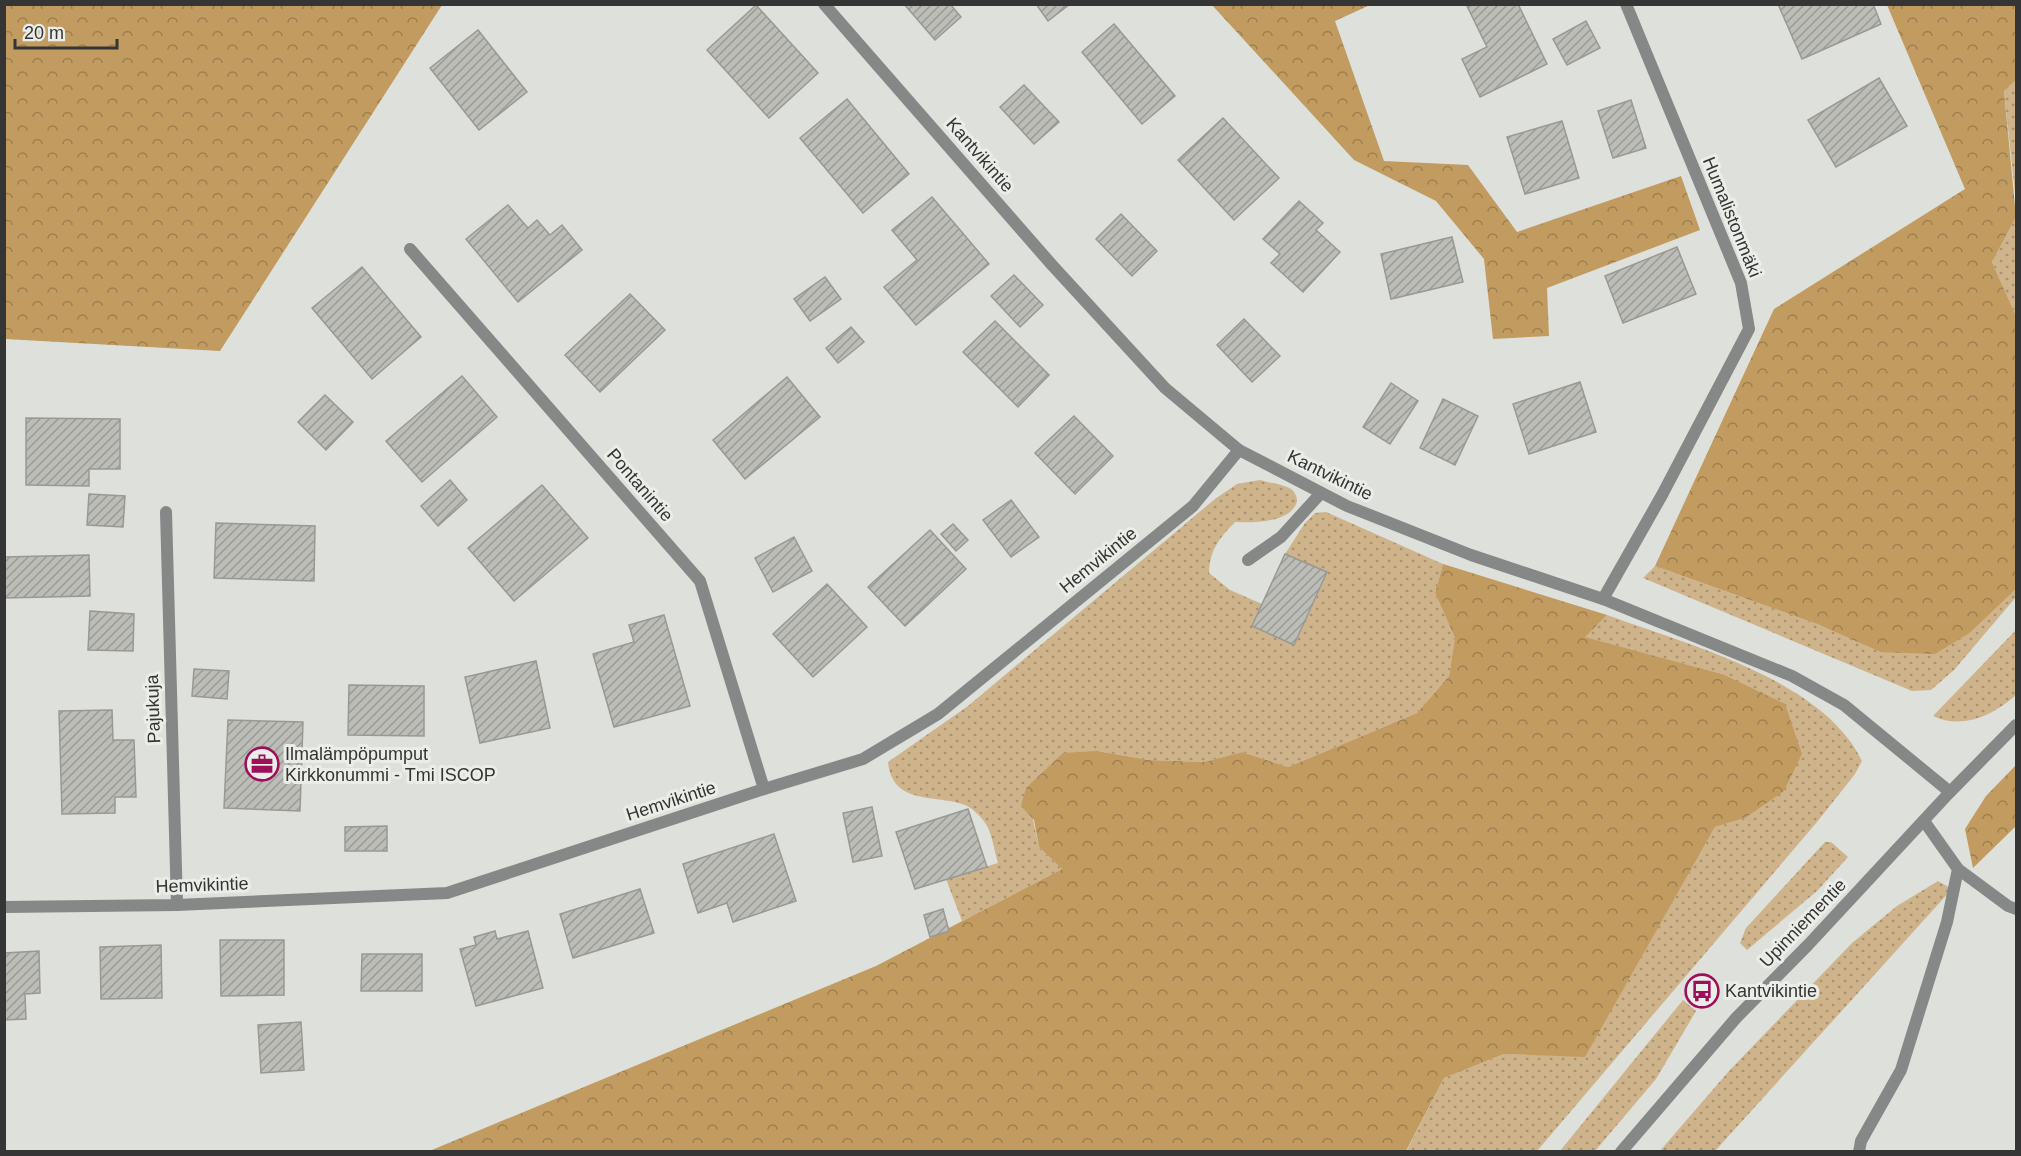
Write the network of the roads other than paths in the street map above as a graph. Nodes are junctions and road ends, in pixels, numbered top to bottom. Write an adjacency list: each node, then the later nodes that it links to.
1 (824, 4): 4 (street, Kantvikintie)
2 (1626, 4): 8 (street, Humalistonmäki)
3 (410, 249): 10 (street, Pontanintie)
4 (1239, 450): 5 (street, Kantvikintie); 10 (street, Hemvikintie)
5 (1321, 493): 7 (street); 8 (street, Kantvikintie)
6 (166, 512): 14 (street, Pajukuja)
7 (1248, 560)
8 (1603, 599): 11 (street, Kantvikintie)
9 (2016, 725): 11 (street, Upinniementie)
10 (764, 789): 14 (street, Hemvikintie)
11 (1950, 792): 12 (street, Upinniementie)
12 (1923, 821): 13 (street); 17 (street, Upinniementie)
13 (1958, 868): 16 (street); 18 (street)
14 (177, 905): 15 (street, Hemvikintie)
15 (4, 907)
16 (2016, 909)
17 (1621, 1152)
18 (1858, 1152)

